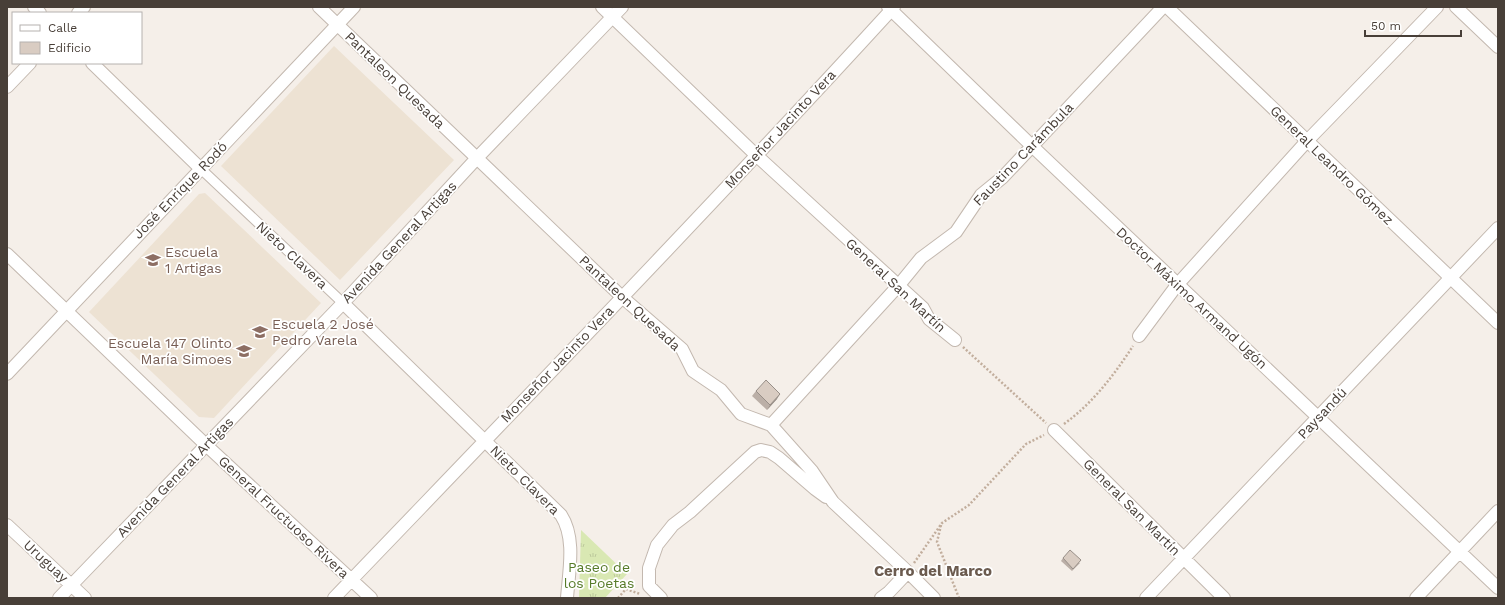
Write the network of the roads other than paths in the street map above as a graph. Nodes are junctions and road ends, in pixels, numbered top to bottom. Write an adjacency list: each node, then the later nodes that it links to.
1 (319, 7): 11 (street, Pantaleon Quesada)
2 (354, 7): 11 (street, José Enrique Rodó)
3 (602, 7): 10 (street, General San Martín)
4 (622, 7): 10 (street, Avenida General Artigas)
5 (1163, 7): 17 (street, Faustino Carámbula)
6 (1166, 7): 16 (street, General Leandro Gómez)
7 (1438, 7): 16 (street)
8 (1456, 7): 12 (street)
9 (891, 8): 17 (street, Doctor Máximo Armand Ugón); 18 (street, Monseñor Jacinto Vera)
10 (612, 17): 18 (street, General San Martín); 19 (street, Avenida General Artigas)
11 (337, 24): 19 (street, Pantaleon Quesada); 20 (street, José Enrique Rodó)
12 (1498, 47)
13 (29, 64): 15 (street)
14 (93, 64): 20 (street, Nieto Clavera)
15 (7, 87)
16 (1307, 141): 23 (street, General Leandro Gómez); 25 (street)
17 (1032, 146): 24 (street, Faustino Carámbula); 25 (street, Doctor Máximo Armand Ugón)
18 (756, 155): 24 (street, General San Martín); 26 (street, Monseñor Jacinto Vera)
19 (477, 158): 26 (street, Pantaleon Quesada); 27 (street, Avenida General Artigas)
20 (201, 169): 27 (street, Nieto Clavera); 28 (street, José Enrique Rodó)
21 (1498, 228): 23 (street, Paysandú)
22 (7, 254): 28 (street, General Fructuoso Rivera)
23 (1450, 278): 29 (street, General Leandro Gómez); 33 (street, Paysandú)
24 (899, 285): 31 (street, General San Martín); 34 (street, Faustino Carámbula)
25 (1178, 285): 30 (street); 33 (street, Doctor Máximo Armand Ugón)
26 (622, 297): 34 (street, Pantaleon Quesada); 36 (street, Monseñor Jacinto Vera)
27 (343, 303): 36 (street, Nieto Clavera); 37 (street, Avenida General Artigas)
28 (66, 310): 32 (street, José Enrique Rodó); 37 (street, General Fructuoso Rivera)
29 (1498, 324)
30 (1139, 336)
31 (956, 340)
32 (7, 374)
33 (1319, 417): 41 (street, Doctor Máximo Armand Ugón); 42 (street, Paysandú)
34 (771, 425): 38 (street, Pantaleon Quesada)
35 (1054, 430): 42 (street, General San Martín)
36 (484, 440): 44 (street, Monseñor Jacinto Vera); 51 (street, Nieto Clavera)
37 (206, 445): 44 (street, General Fructuoso Rivera); 45 (street, Avenida General Artigas)
38 (833, 502): 43 (street, Pantaleon Quesada); 52 (street)
39 (1498, 512): 41 (street)
40 (7, 525): 45 (street, Uruguay)
41 (1461, 551): 46 (street, Doctor Máximo Armand Ugón); 57 (street)
42 (1184, 558): 55 (street, Paysandú); 56 (street, General San Martín)
43 (908, 572): 53 (street); 54 (street, Pantaleon Quesada)
44 (352, 579): 49 (street, Monseñor Jacinto Vera); 50 (street, General Fructuoso Rivera)
45 (71, 585): 47 (street, Avenida General Artigas); 48 (street, Uruguay)
46 (1498, 588)
47 (59, 598)
48 (84, 598)
49 (334, 598)
50 (371, 598)
51 (567, 598)
52 (661, 598)
53 (881, 598)
54 (934, 598)
55 (1146, 598)
56 (1224, 598)
57 (1416, 598)

